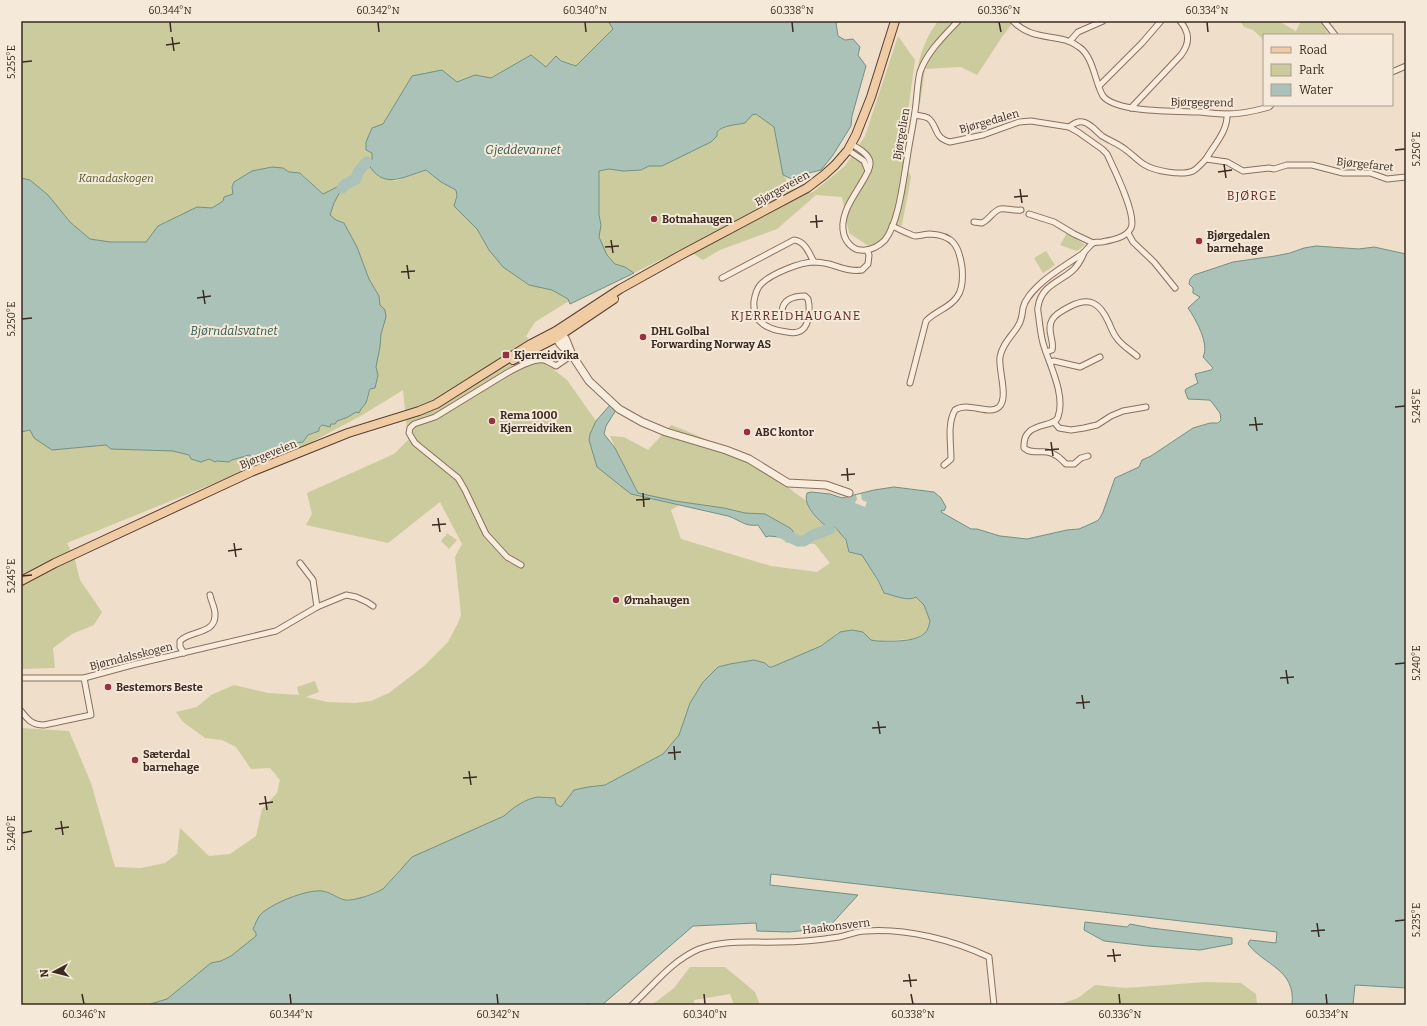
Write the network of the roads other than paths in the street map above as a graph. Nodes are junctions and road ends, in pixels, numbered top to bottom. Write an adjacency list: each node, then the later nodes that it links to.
1 (895, 21): 10 (main road, Bjørgeveien)
2 (901, 21): 10 (main road, Bjørgeveien)
3 (958, 21): 18 (street, Bjørgelien)
4 (1013, 21): 11 (street)
5 (1103, 21): 11 (street)
6 (1161, 21): 14 (street)
7 (1180, 21): 16 (street)
8 (1324, 21): 9 (street)
9 (1334, 34)
10 (890, 38): 20 (main road, Bjørgeveien)
11 (1070, 41): 14 (street, Bjørgegrend)
12 (1406, 66): 13 (street)
13 (1393, 72)
14 (1099, 86): 16 (street, Bjørgegrend)
15 (1270, 106): 17 (street, Bjørgegrend)
16 (1131, 108): 17 (street, Bjørgegrend)
17 (1227, 114): 21 (street)
18 (915, 115): 19 (street, Bjørgedalen); 26 (street, Bjørgelien)
19 (1069, 127): 21 (street); 27 (street, Bjørgedalen)
20 (849, 147): 29 (street); 35 (main road, Bjørgeveien)
21 (1206, 158): 22 (street, Bjørgefaret)
22 (1406, 177)
23 (1020, 210): 25 (street)
24 (1029, 214): 28 (street)
25 (974, 222)
26 (892, 226): 29 (street, Bjørgelien); 41 (street)
27 (1128, 232): 28 (street); 33 (street)
28 (1093, 243): 30 (street)
29 (867, 250): 31 (street)
30 (1084, 253): 36 (street); 45 (street)
31 (814, 262): 32 (street); 34 (street)
32 (722, 278)
33 (1175, 288)
34 (782, 310)
35 (558, 334): 37 (street); 48 (main road, Bjørgeveien)
36 (1046, 352): 38 (street); 40 (street)
37 (572, 355): 46 (street); 49 (street)
38 (1137, 356)
39 (1100, 357): 40 (street)
40 (1050, 362): 43 (street)
41 (910, 383)
42 (1146, 407): 43 (street)
43 (1054, 422): 44 (street)
44 (1088, 456)
45 (944, 465)
46 (849, 493)
47 (300, 563): 54 (street)
48 (55, 564): 50 (main road, Bjørgeveien); 51 (main road, Bjørgeveien)
49 (521, 565)
50 (21, 575)
51 (21, 581)
52 (210, 595): 55 (street, Bjørndalsskogen)
53 (373, 606): 54 (street, Bjørndalsskogen)
54 (317, 607): 55 (street, Bjørndalsskogen)
55 (184, 653): 57 (street, Bjørndalsskogen)
56 (21, 678): 57 (street, Bjørndalsskogen)
57 (84, 678): 58 (street, Bjørndalsskogen)
58 (21, 711)
59 (632, 1005): 60 (street, Haakonsvern)
60 (994, 1005)

